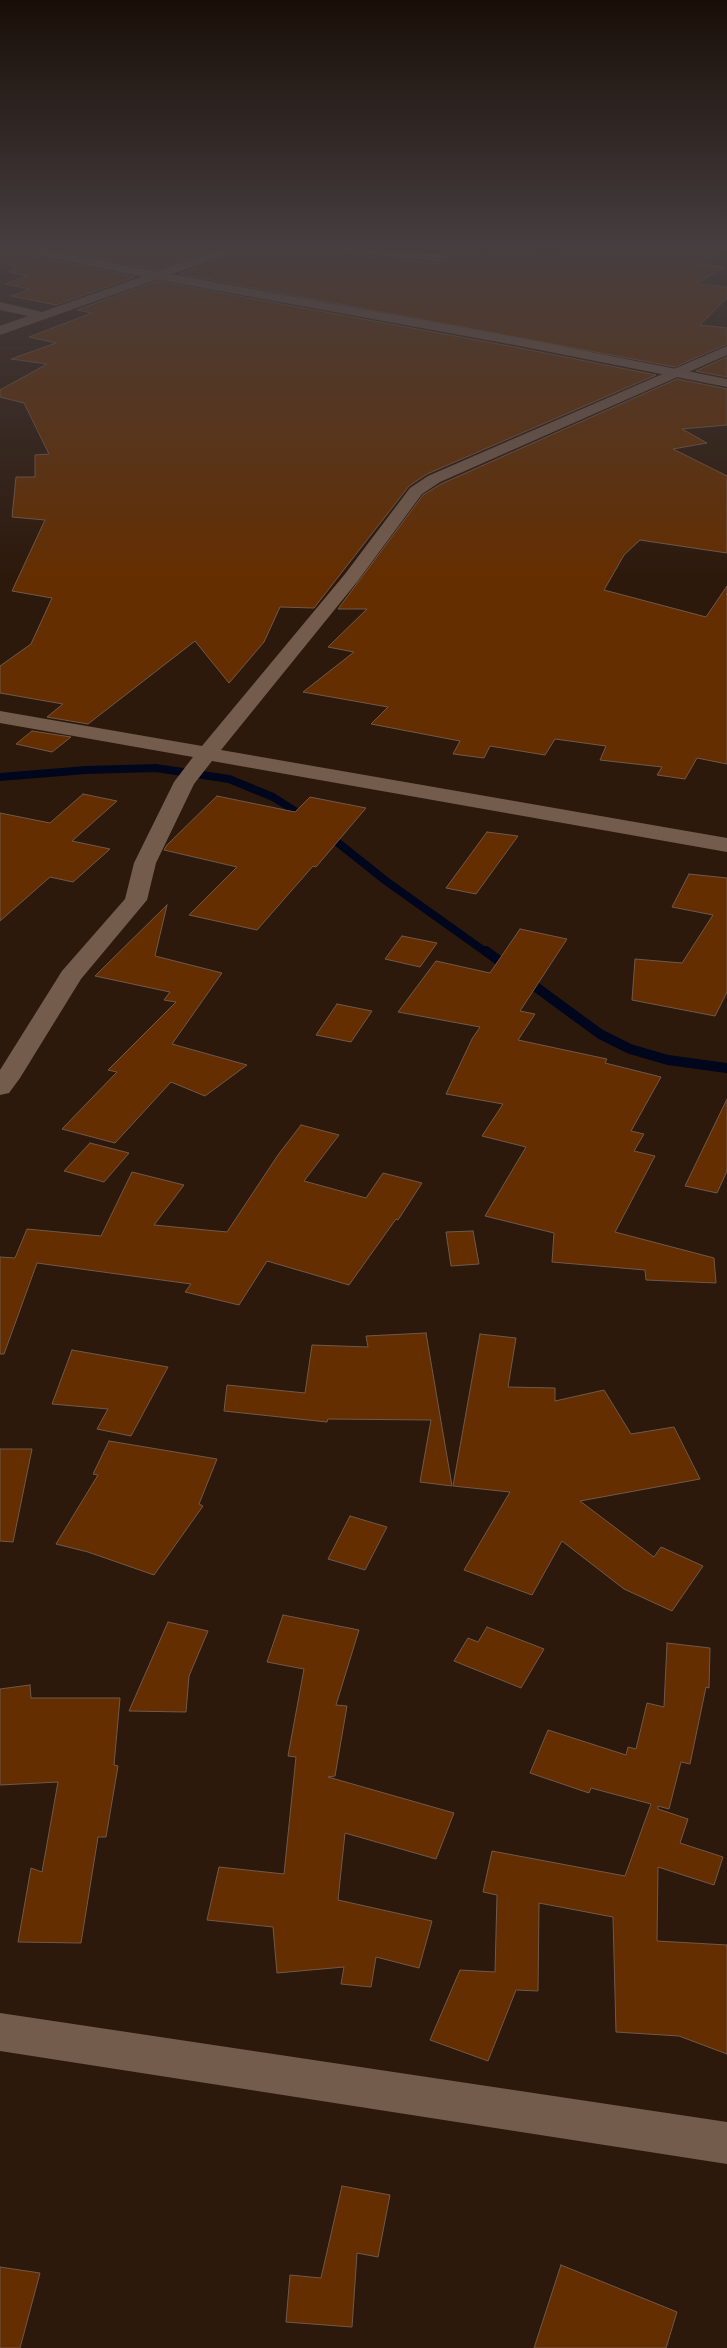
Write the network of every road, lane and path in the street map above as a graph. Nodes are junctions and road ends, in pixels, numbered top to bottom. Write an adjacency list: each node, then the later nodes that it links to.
1 (591, 357): 3 (street)
2 (713, 357): 3 (street)
3 (676, 374): 4 (street); 6 (street)
4 (727, 383)
5 (0, 717): 6 (street)
6 (204, 758): 7 (street); 8 (street)
7 (727, 845)
8 (0, 1087)
9 (0, 2032): 10 (street)
10 (727, 2143)

